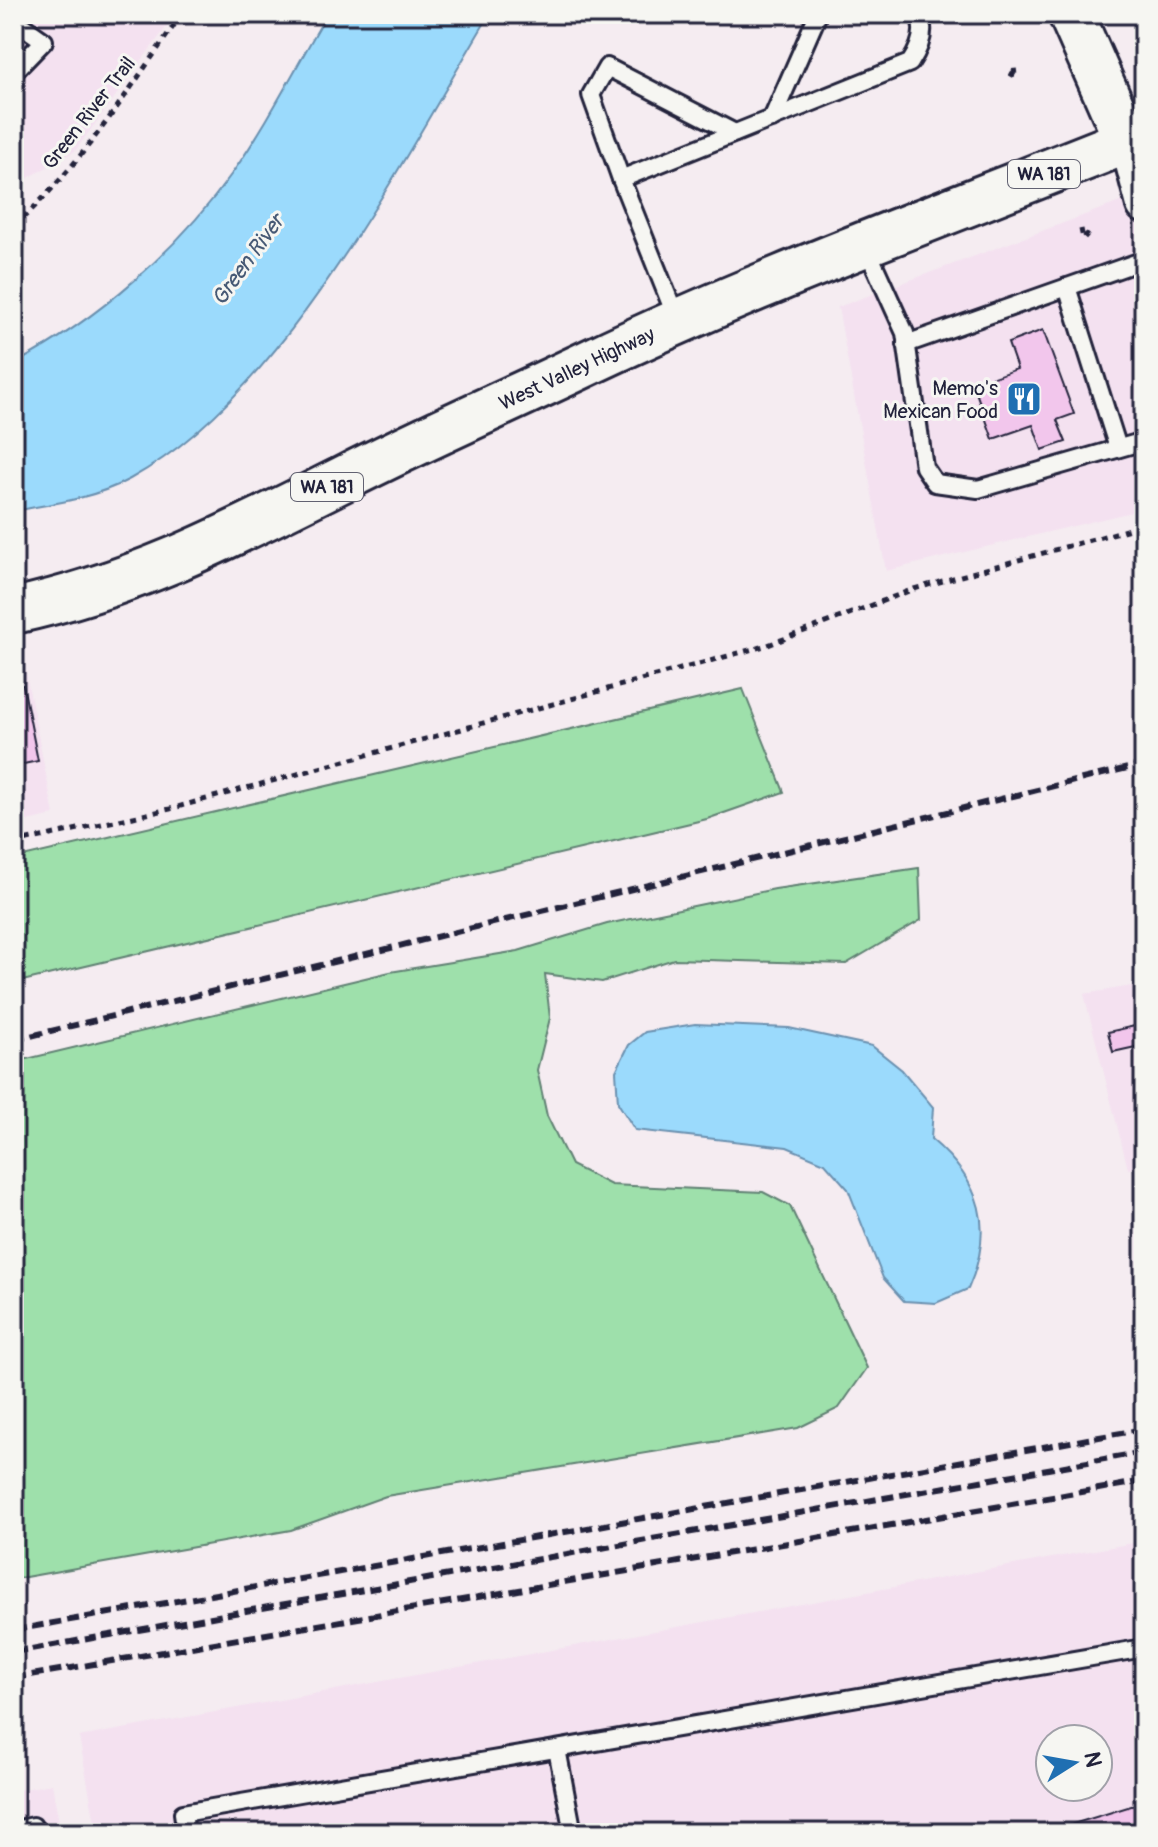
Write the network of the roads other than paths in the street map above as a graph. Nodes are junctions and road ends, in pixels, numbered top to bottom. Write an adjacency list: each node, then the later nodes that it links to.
1 (818, 14): 6 (lane)
2 (918, 14): 6 (lane)
3 (1071, 14): 8 (main road)
4 (14, 20): 5 (lane)
5 (14, 72)
6 (772, 119): 7 (lane)
7 (735, 133): 9 (lane); 9 (lane)
8 (1135, 137): 10 (street); 11 (main road, West Valley Highway / WA 181)
9 (621, 179): 14 (lane)
10 (1144, 205)
11 (865, 245): 14 (main road, West Valley Highway / WA 181); 15 (lane)
12 (1144, 260): 13 (lane)
13 (1067, 287): 15 (lane); 17 (lane)
14 (678, 323): 18 (main road, West Valley Highway / WA 181)
15 (906, 344): 17 (lane)
16 (1144, 441): 17 (lane)
17 (1118, 448)
18 (14, 611)
19 (1144, 1648): 20 (lane)
20 (557, 1749): 23 (lane); 24 (lane)
21 (14, 1830): 22 (lane)
22 (34, 1833)
23 (186, 1833)
24 (573, 1833)

